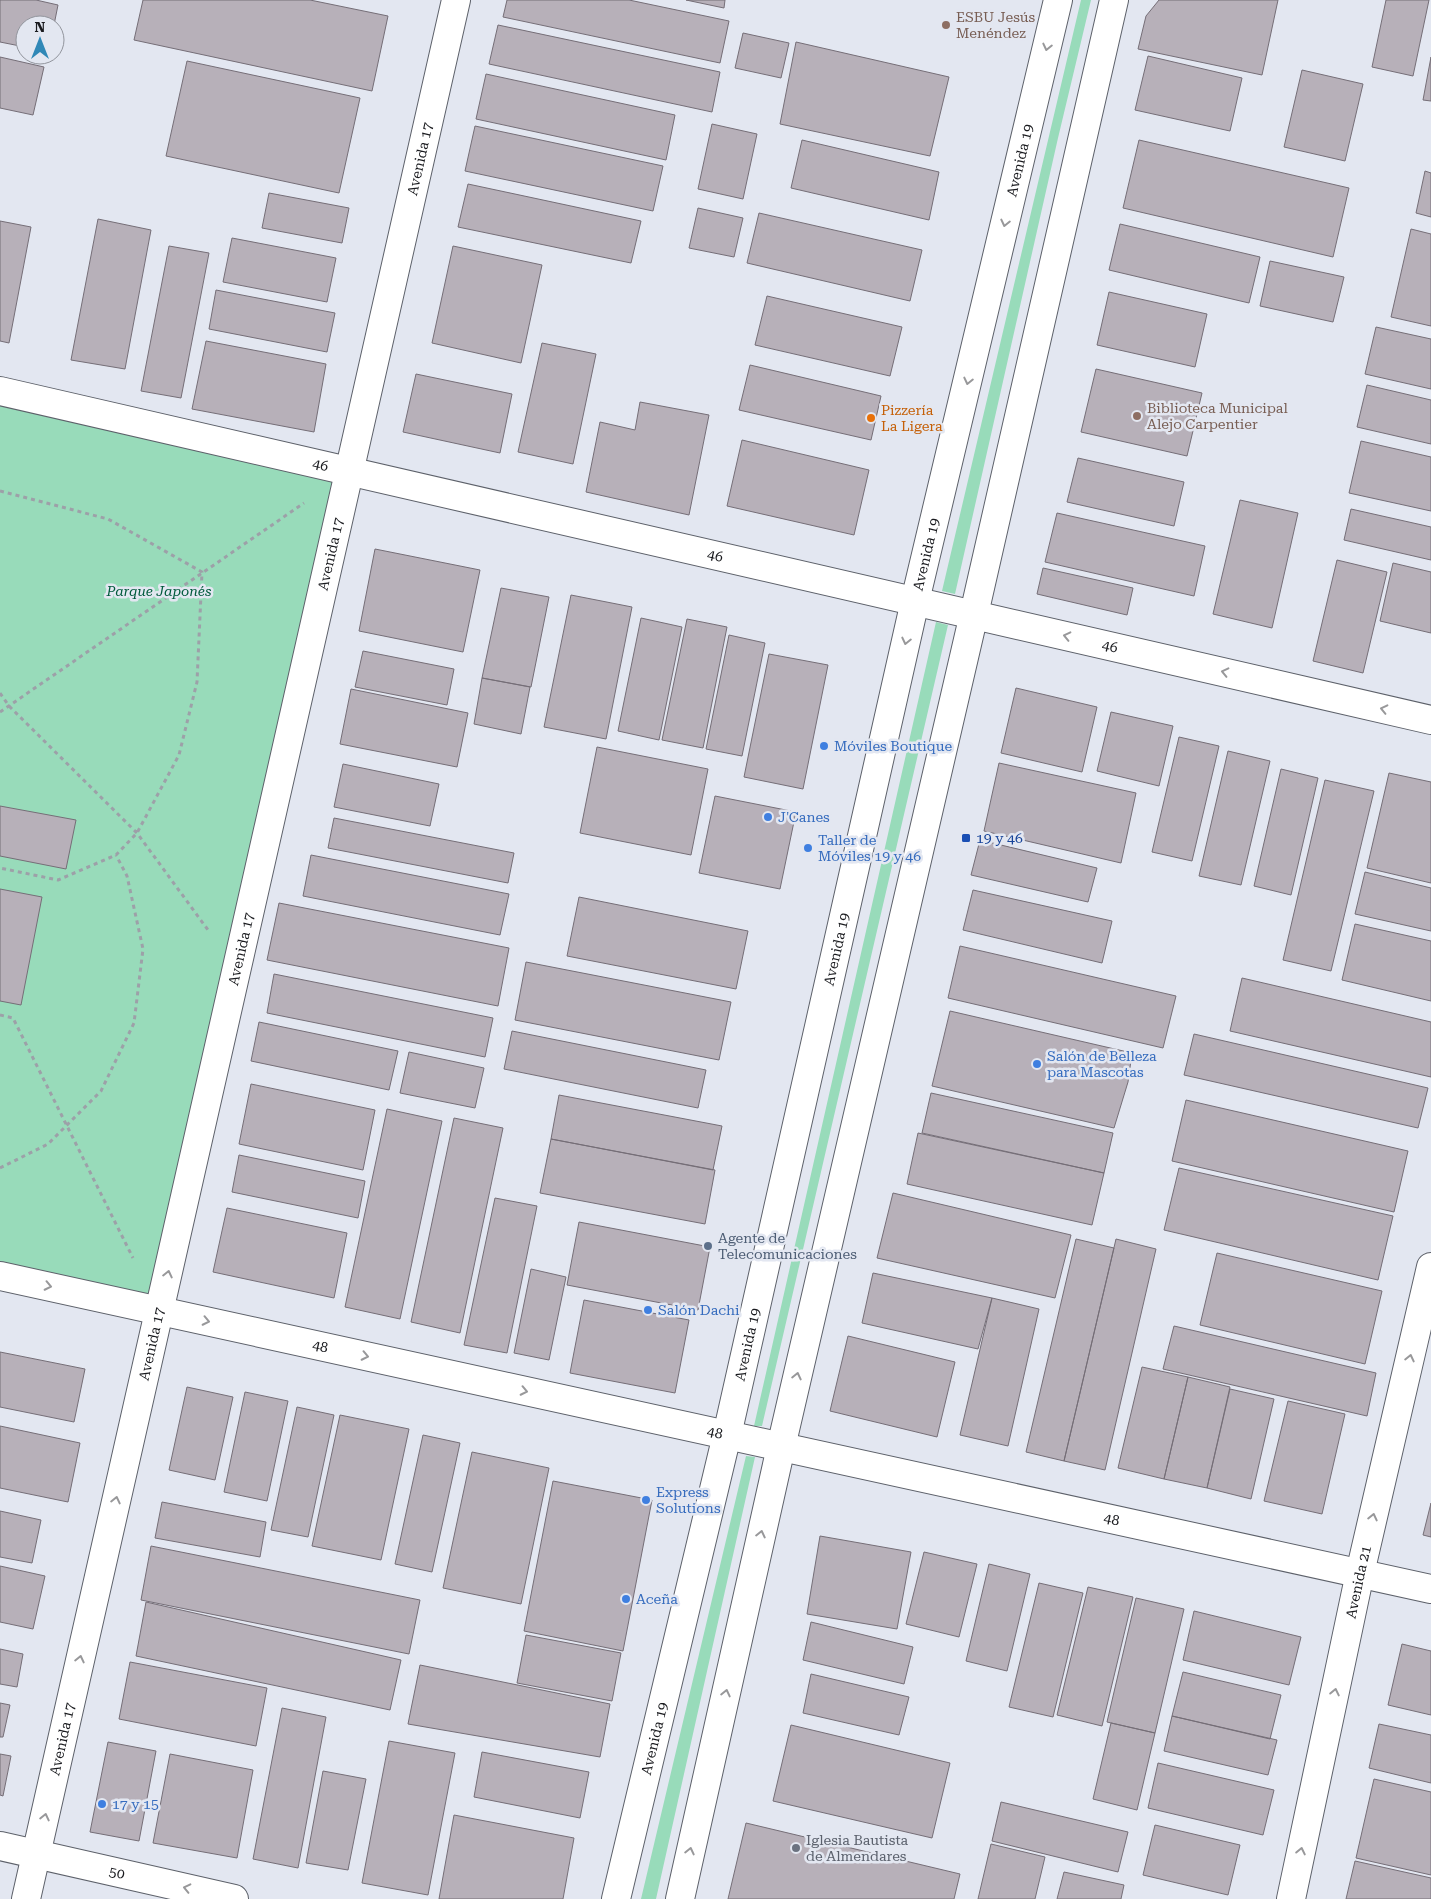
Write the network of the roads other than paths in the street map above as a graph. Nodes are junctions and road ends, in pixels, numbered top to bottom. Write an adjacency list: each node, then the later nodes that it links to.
1 (456, 0): 7 (street, Avenida 17)
2 (1058, 0): 8 (street, Avenida 19, one-way to 8)
3 (1114, 0): 5 (street)
4 (1125, 0): 5 (street)
5 (1106, 32): 9 (street)
6 (0, 390): 7 (street, 46)
7 (350, 471): 8 (street, 46); 13 (street, Avenida 17, one-way to 7)
8 (915, 601): 9 (street, 46); 14 (street, Avenida 19, one-way to 14)
9 (974, 614): 10 (street, 46, one-way to 9); 15 (street, one-way to 9)
10 (1431, 720)
11 (1431, 1267): 16 (street, Avenida 21, one-way to 11)
12 (0, 1276): 13 (street, 48, one-way to 13)
13 (159, 1311): 14 (street, 48, one-way to 14); 19 (street, Avenida 17, one-way to 13)
14 (727, 1435): 15 (street, 48); 22 (street, Avenida 19)
15 (781, 1447): 16 (street, 48); 23 (street, one-way to 15)
16 (1360, 1573): 17 (street, 48); 24 (street, Avenida 21, one-way to 16)
17 (1431, 1589)
18 (0, 1846): 19 (street, 50)
19 (36, 1854): 20 (street, Avenida 17); 21 (street, 50, one-way to 19)
20 (26, 1899)
21 (234, 1899)
22 (616, 1899)
23 (680, 1899)
24 (1291, 1899)

